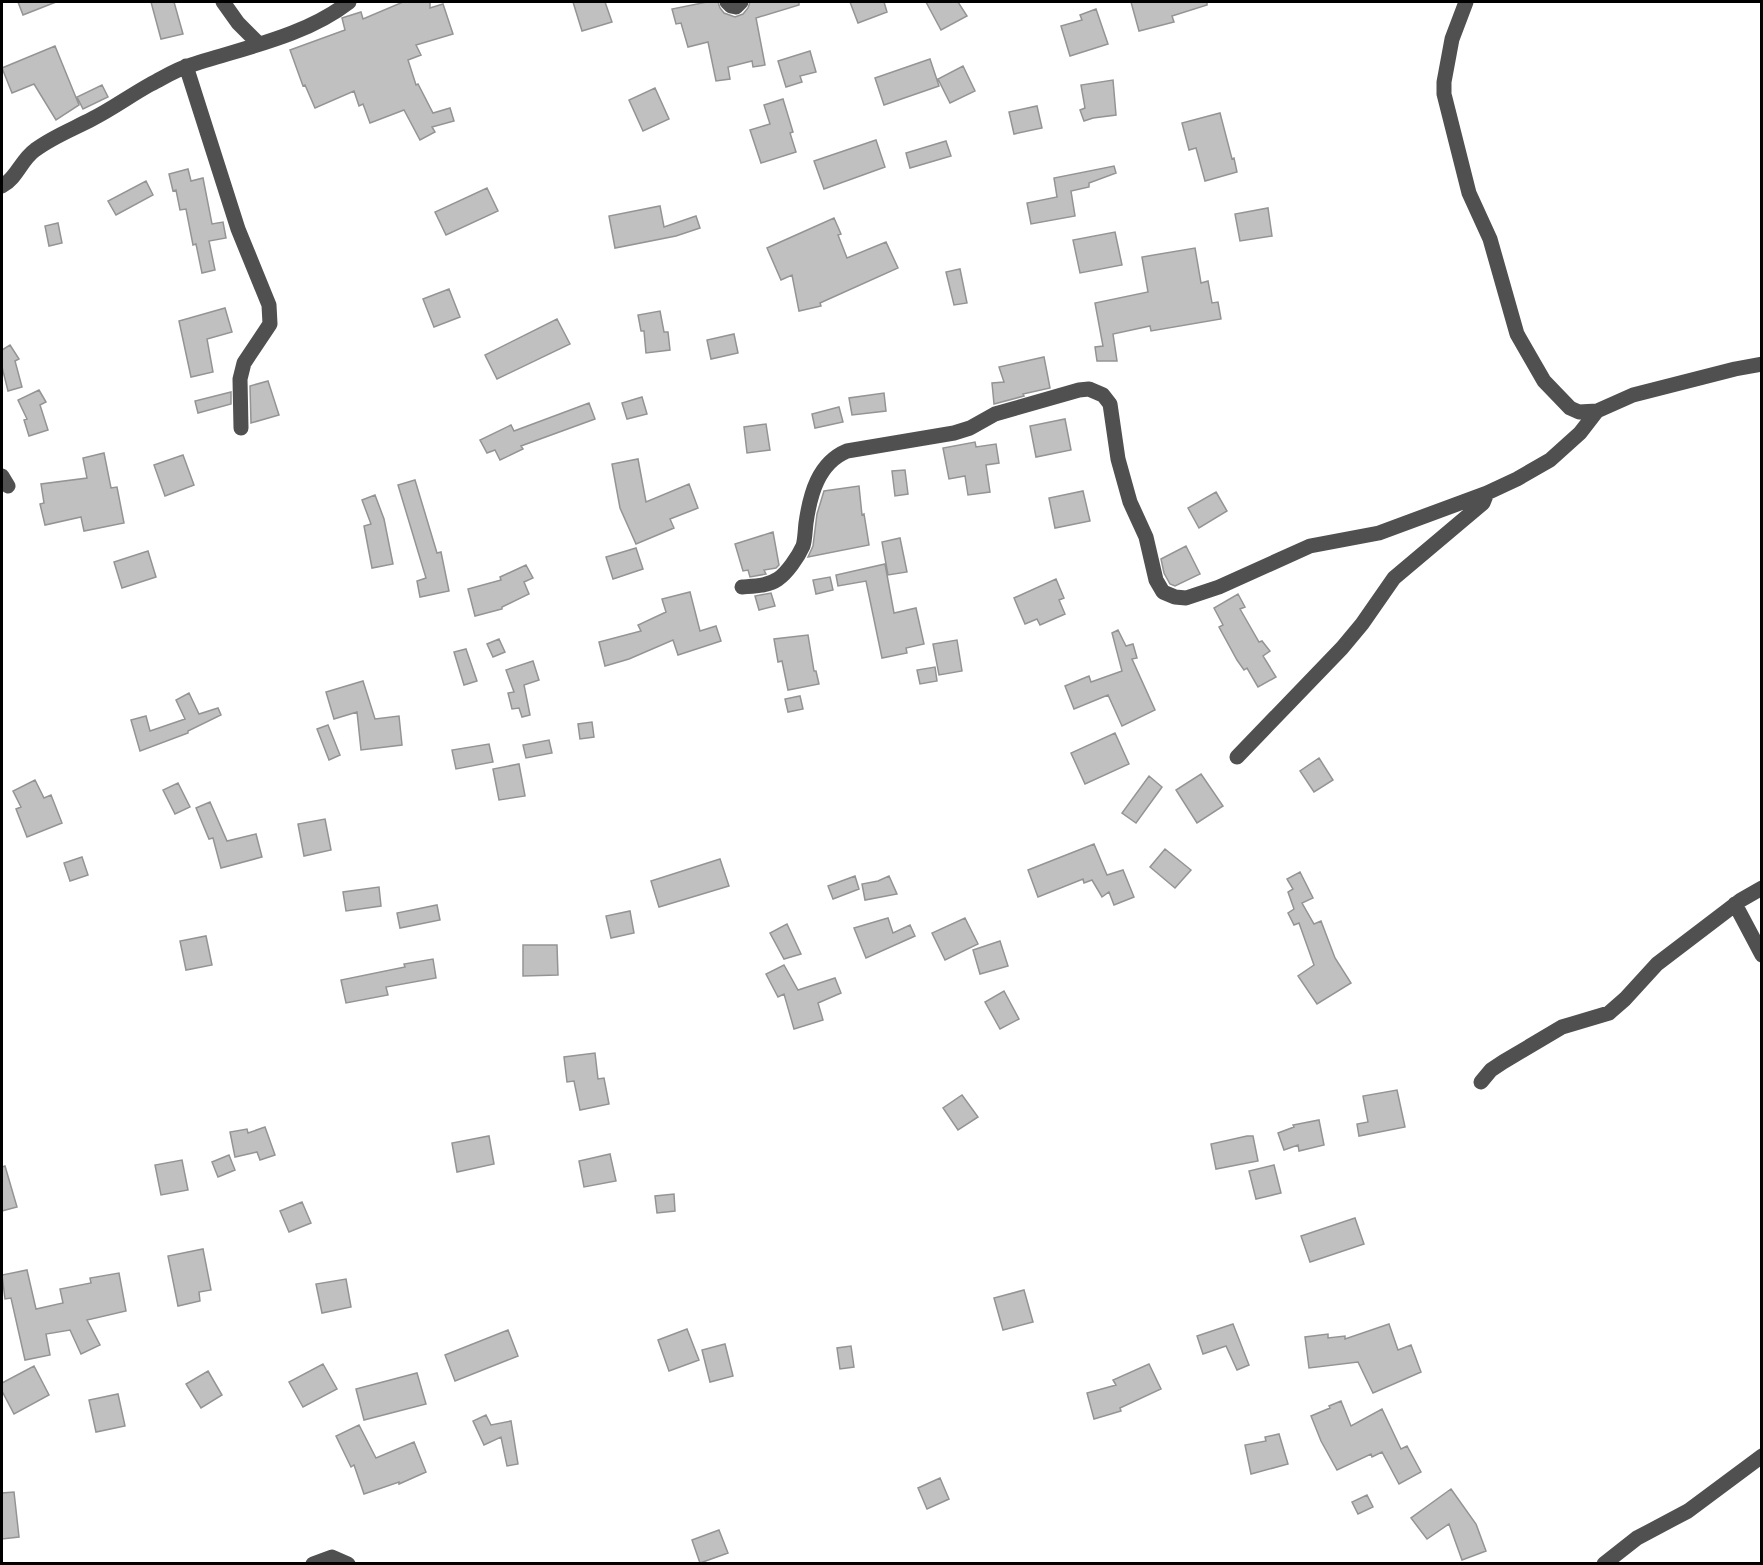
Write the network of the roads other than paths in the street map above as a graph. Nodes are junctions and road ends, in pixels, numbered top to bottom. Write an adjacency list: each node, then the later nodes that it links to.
1 (223, 2): 6 (street)
2 (349, 2): 6 (street)
3 (727, 2): 4 (street)
4 (741, 2)
5 (1466, 2): 10 (street)
6 (259, 44): 7 (street)
7 (186, 66): 8 (street); 11 (street)
8 (2, 186)
9 (1761, 364): 10 (street)
10 (1597, 411): 12 (street)
11 (241, 428)
12 (1487, 493): 13 (street); 14 (street)
13 (742, 587)
14 (1237, 757)
15 (1761, 888): 16 (street)
16 (1735, 904): 17 (street); 18 (street)
17 (1761, 955)
18 (1481, 1082)
19 (1761, 1456): 22 (street)
20 (313, 1563): 21 (street)
21 (348, 1563)
22 (1604, 1563)

